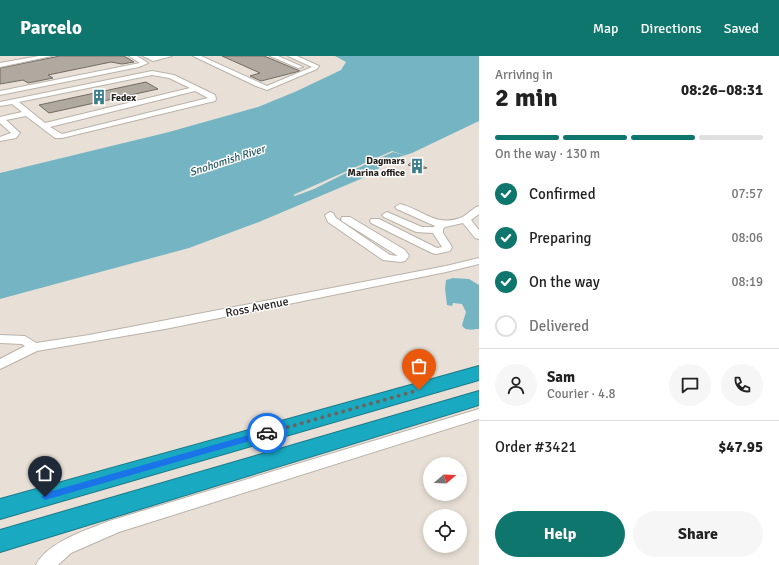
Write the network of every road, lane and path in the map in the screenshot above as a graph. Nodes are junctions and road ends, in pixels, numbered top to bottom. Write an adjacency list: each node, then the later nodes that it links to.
1 (21, 56): 9 (street)
2 (48, 56): 13 (street)
3 (132, 56): 17 (street)
4 (146, 56): 5 (street)
5 (169, 56)
6 (196, 56): 11 (street)
7 (273, 56): 20 (street)
8 (291, 56): 20 (street)
9 (0, 60)
10 (224, 60): 11 (street)
11 (210, 63): 15 (street)
12 (233, 63): 15 (street)
13 (0, 65)
14 (106, 65): 17 (street)
15 (219, 67): 18 (street)
16 (242, 67): 18 (street)
17 (115, 69): 23 (street)
18 (227, 70): 21 (street)
19 (251, 71): 21 (street)
20 (310, 71): 21 (street)
21 (236, 75)
22 (196, 89): 24 (street); 28 (street); 28 (street)
23 (0, 93)
24 (13, 101): 25 (street); 26 (street)
25 (0, 104)
26 (28, 113): 27 (street); 28 (street)
27 (1, 119): 29 (street)
28 (44, 126)
29 (0, 139)
30 (400, 207): 38 (street)
31 (475, 207): 36 (street)
32 (330, 215): 35 (street)
33 (387, 215): 38 (street)
34 (454, 216): 36 (street)
35 (346, 219)
36 (465, 220): 38 (street); 39 (street)
37 (375, 221): 38 (street)
38 (440, 228)
39 (479, 236)
40 (479, 261): 42 (street, Ross Avenue)
41 (0, 339): 42 (street)
42 (34, 346): 43 (street)
43 (0, 365)
44 (479, 373): 47 (highway)
45 (479, 398): 48 (highway)
46 (479, 414): 49 (street)
47 (0, 509)
48 (0, 541)
49 (45, 565)

